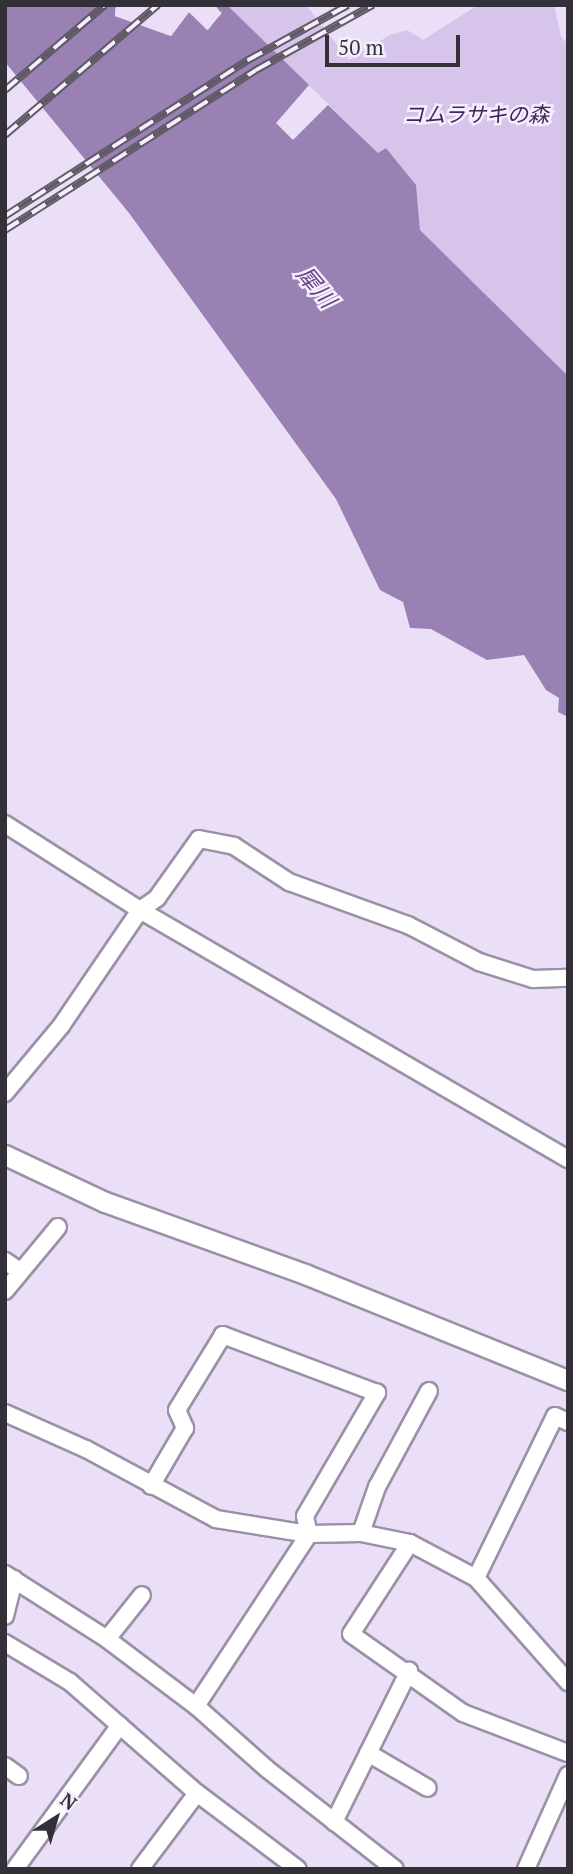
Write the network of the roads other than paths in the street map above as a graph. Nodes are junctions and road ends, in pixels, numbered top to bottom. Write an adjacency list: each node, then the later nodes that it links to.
1 (5, 824): 2 (street)
2 (140, 910): 3 (street); 4 (street); 6 (street)
3 (568, 978)
4 (5, 1093)
5 (5, 1155): 11 (street)
6 (568, 1159)
7 (58, 1227): 9 (street)
8 (5, 1261): 9 (street)
9 (20, 1271): 10 (street)
10 (5, 1291)
11 (568, 1380)
12 (429, 1391): 16 (street)
13 (5, 1413): 15 (street)
14 (568, 1422): 20 (street)
15 (151, 1486): 17 (street); 17 (street)
16 (361, 1533): 17 (street); 18 (street)
17 (309, 1534): 27 (street)
18 (410, 1543): 20 (street); 25 (street)
19 (10, 1577): 22 (street); 23 (street)
20 (476, 1578): 26 (street)
21 (142, 1595): 23 (street)
22 (5, 1616)
23 (107, 1639): 27 (street)
24 (5, 1643): 28 (street)
25 (409, 1671): 29 (street); 30 (street)
26 (568, 1682)
27 (196, 1706): 36 (street)
28 (120, 1725): 35 (street); 38 (street)
29 (368, 1753): 34 (street); 36 (street)
30 (568, 1753)
31 (5, 1766): 33 (street)
32 (568, 1775): 42 (street)
33 (19, 1776)
34 (428, 1788)
35 (197, 1793): 37 (street); 39 (street)
36 (334, 1822): 41 (street)
37 (277, 1863): 40 (street)
38 (15, 1869)
39 (140, 1869)
40 (298, 1869)
41 (395, 1869)
42 (526, 1869)

